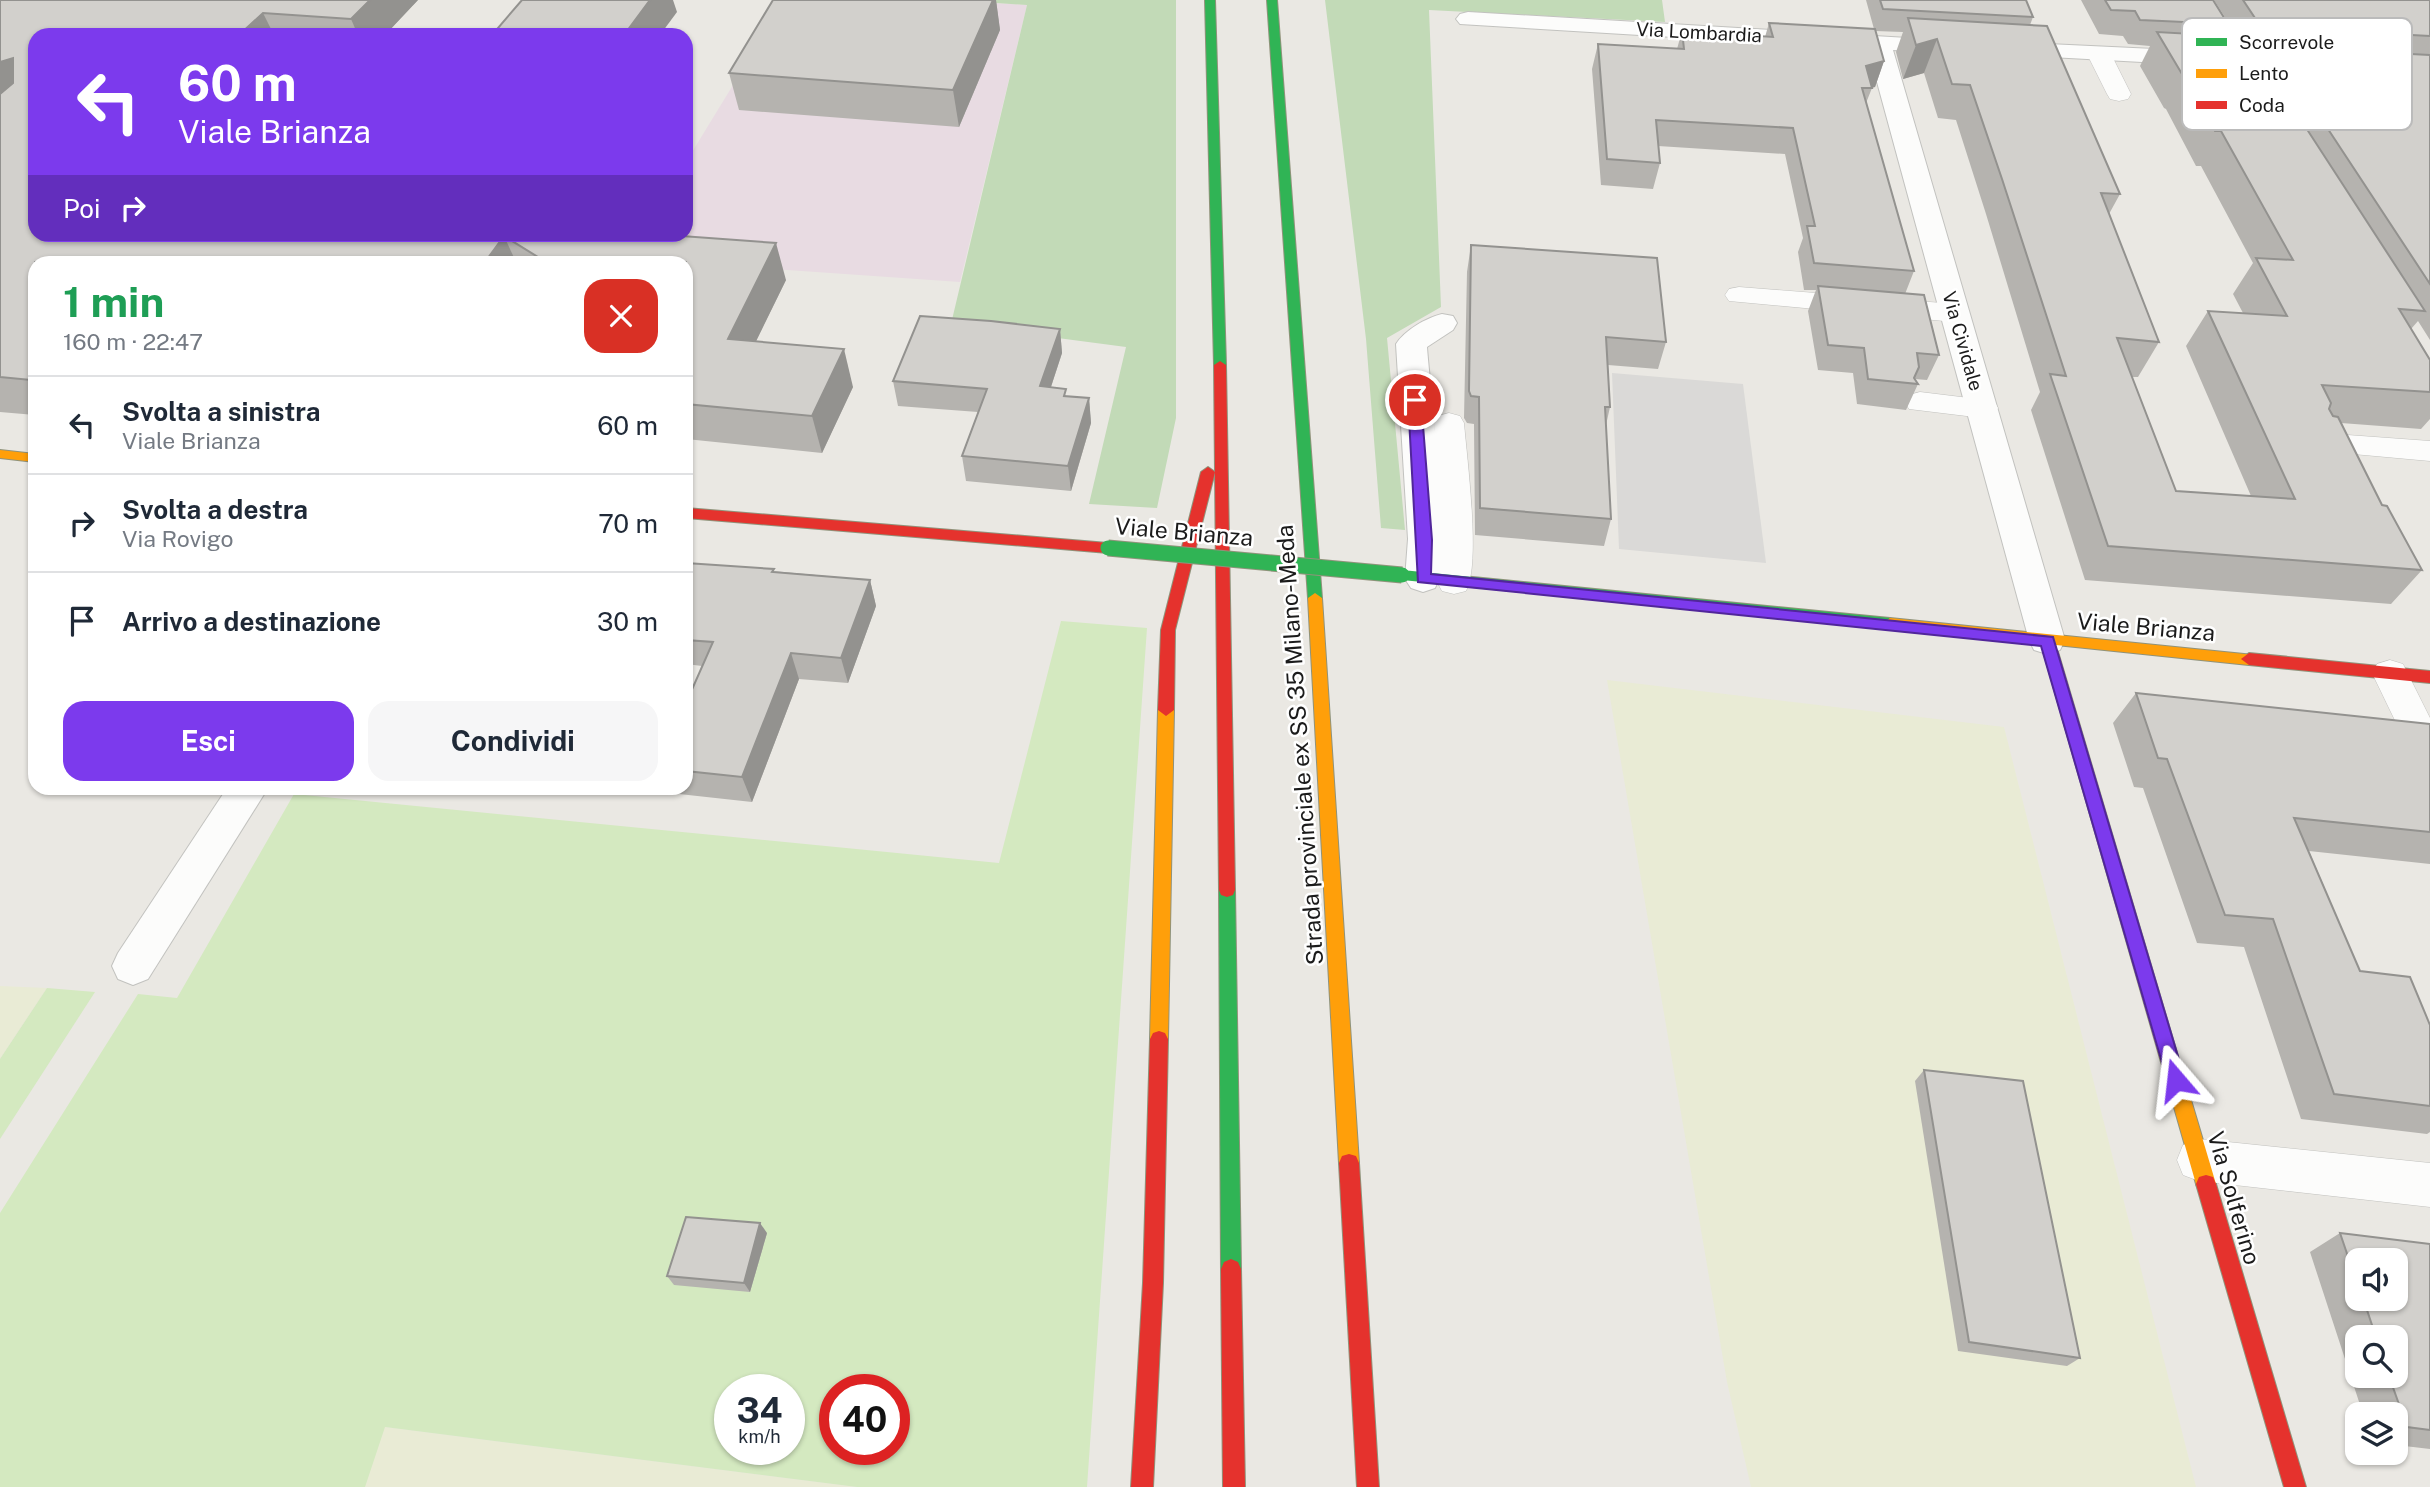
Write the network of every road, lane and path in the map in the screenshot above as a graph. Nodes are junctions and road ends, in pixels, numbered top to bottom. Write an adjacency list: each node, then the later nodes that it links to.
1 (1210, 0): 13 (main road)
2 (1272, 0): 31 (main road, Strada provinciale ex SS 35 Milano-Meda)
3 (1468, 19): 4 (street, Via Lombardia)
4 (1878, 42): 5 (street, Via Lombardia); 9 (street, Via Cividale)
5 (2099, 54): 6 (street, Via Lombardia); 7 (lane)
6 (2182, 57)
7 (2119, 94)
8 (1739, 295): 9 (lane)
9 (1955, 313): 12 (street, Via Cividale)
10 (1442, 323): 20 (street)
11 (1920, 402): 12 (lane)
12 (1983, 408): 21 (street, Via Cividale)
13 (1221, 419): 29 (main road); 30 (main road)
14 (1449, 423): 20 (lane)
15 (2320, 443): 16 (lane)
16 (2430, 451)
17 (0, 454): 18 (main road)
18 (28, 457)
19 (693, 514): 20 (main road, Viale Brianza, bridge)
20 (1426, 579): 21 (main road, Viale Brianza)
21 (2048, 640): 22 (main road, Viale Brianza); 27 (main road, Via Solferino)
22 (2390, 673): 23 (main road, Viale Brianza); 24 (lane)
23 (2430, 677)
24 (2430, 756)
25 (243, 795): 26 (street)
26 (133, 966)
27 (2199, 1160): 28 (lane); 32 (main road, Via Solferino)
28 (2430, 1185)
29 (1142, 1487)
30 (1234, 1487)
31 (1368, 1487)
32 (2295, 1487)

